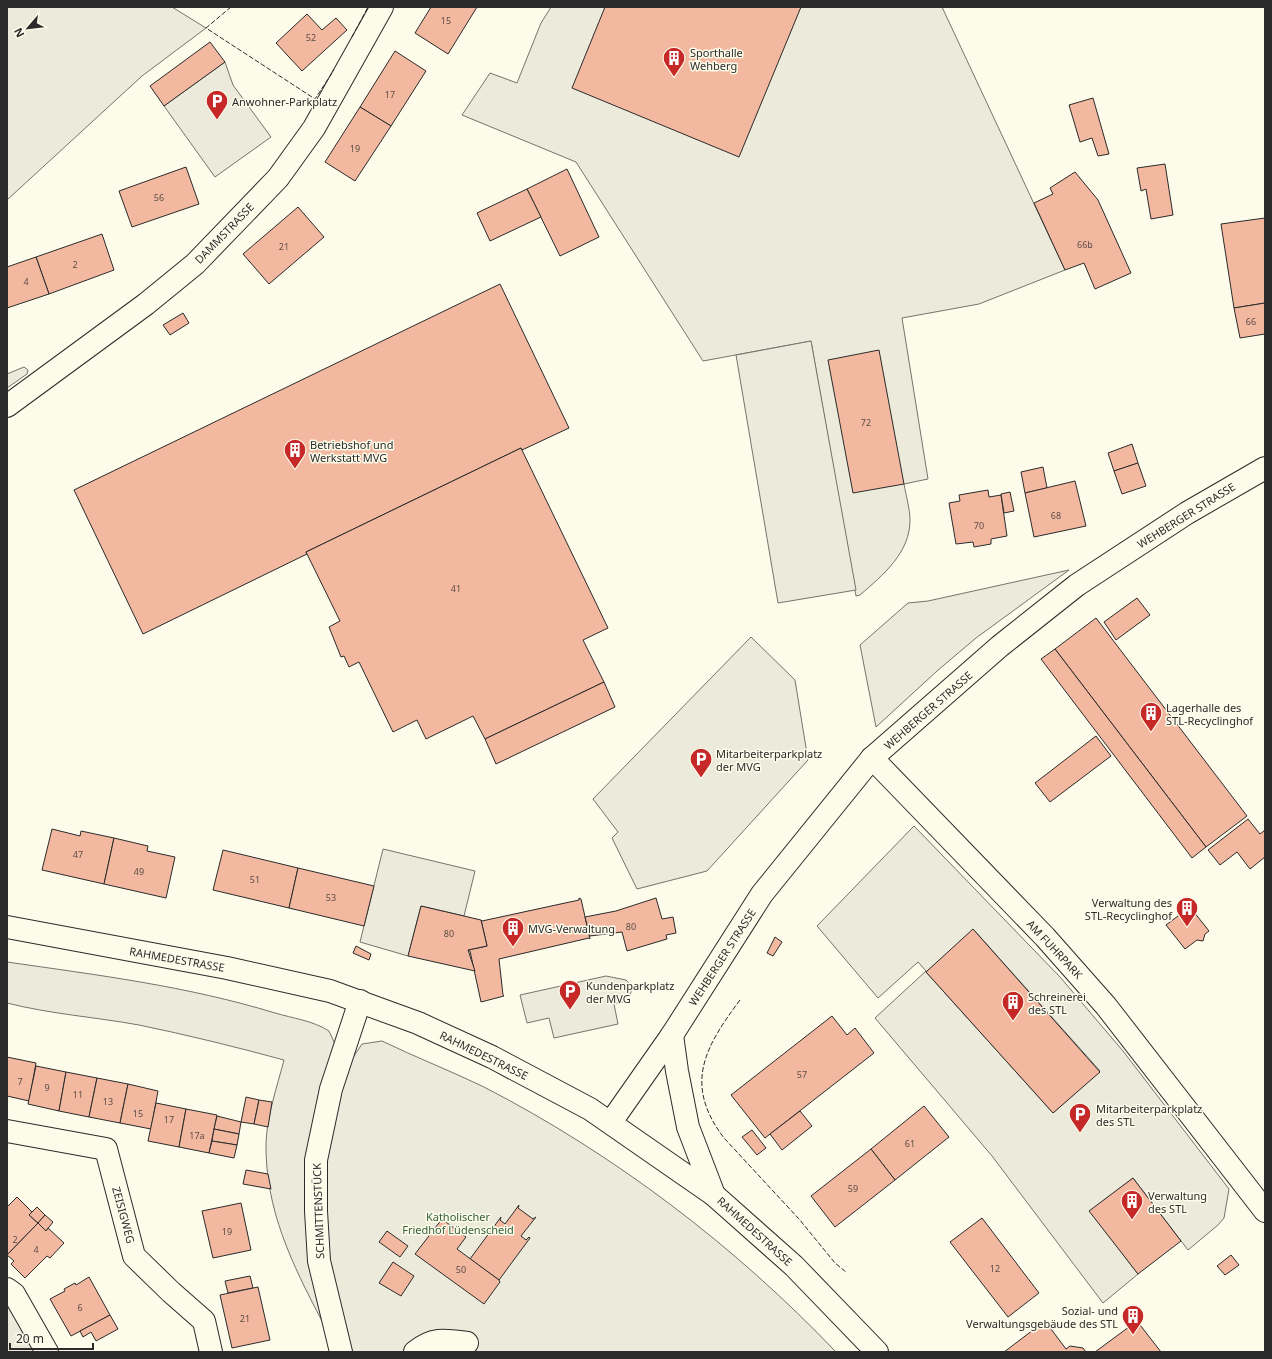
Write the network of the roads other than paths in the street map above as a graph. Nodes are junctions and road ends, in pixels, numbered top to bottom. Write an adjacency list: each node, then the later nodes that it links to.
1 (382, 7): 2 (street, DAMMSTRASSE)
2 (7, 406)
3 (1265, 468): 4 (street, WEHBERGER STRASSE)
4 (872, 758): 7 (street, WEHBERGER STRASSE); 11 (street, AM FUHRPARK)
5 (7, 927): 6 (street, RAHMEDESTRASSE)
6 (360, 1001): 8 (street, RAHMEDESTRASSE); 16 (street, SCHMITTENSTÜCK)
7 (672, 1035): 8 (street, WEHBERGER STRASSE); 10 (street)
8 (611, 1122): 10 (street, RAHMEDESTRASSE)
9 (7, 1131): 15 (street, ZEISIGWEG)
10 (714, 1195): 18 (street, RAHMEDESTRASSE)
11 (1265, 1211)
12 (7, 1289): 14 (street)
13 (468, 1343): 17 (street)
14 (47, 1352)
15 (211, 1352)
16 (340, 1352)
17 (415, 1352)
18 (877, 1352)

